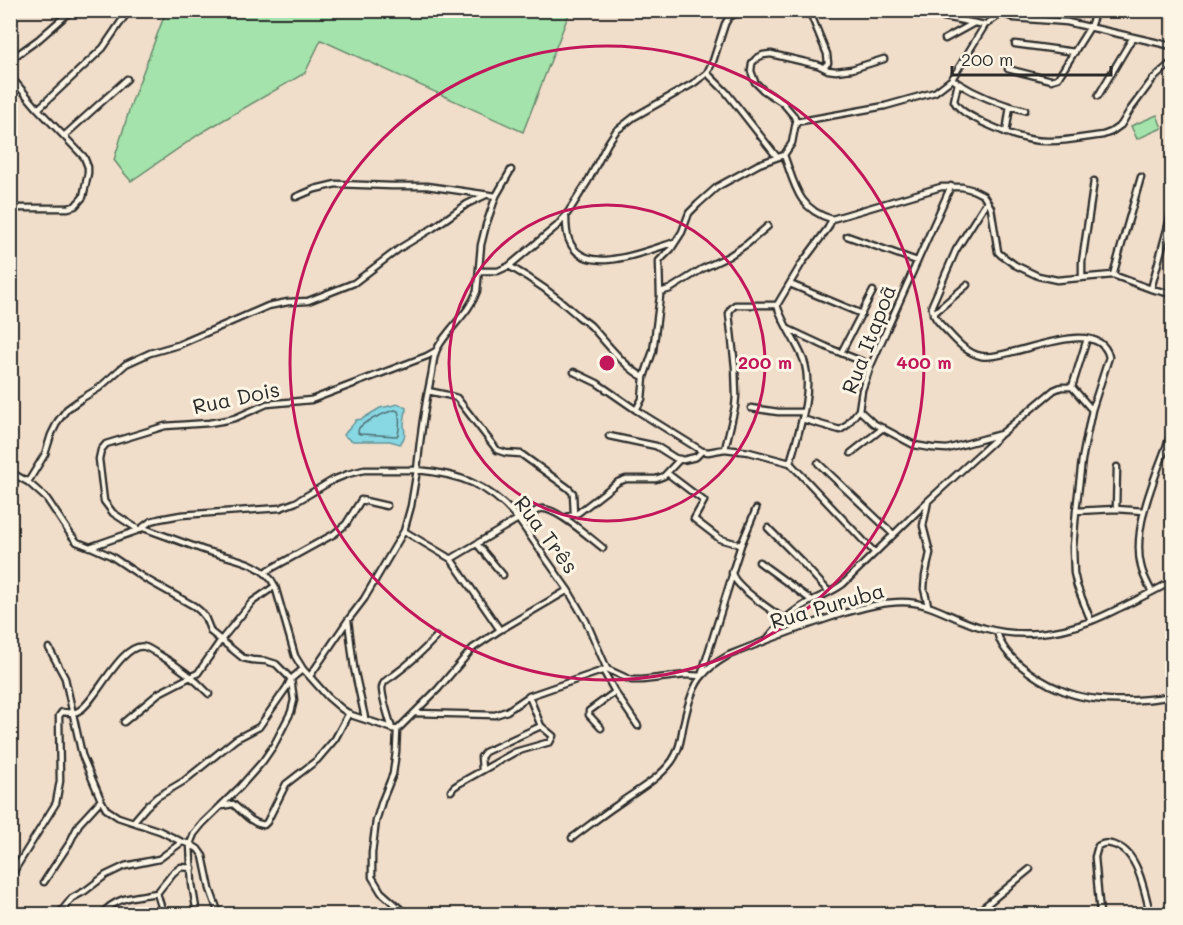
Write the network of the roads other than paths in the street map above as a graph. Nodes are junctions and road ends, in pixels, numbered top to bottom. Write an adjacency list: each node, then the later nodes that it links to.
1 (72, 10): 17 (street)
2 (129, 10): 28 (street)
3 (794, 10): 21 (street)
4 (809, 10): 19 (street)
5 (909, 10): 8 (street)
6 (1096, 10): 10 (street)
7 (1003, 12): 9 (street); 10 (street)
8 (974, 23): 9 (street); 12 (street)
9 (985, 25): 24 (street)
10 (1090, 27): 11 (street); 15 (street)
11 (1133, 37): 14 (street); 26 (street)
12 (945, 39)
13 (1015, 44): 15 (street)
14 (1173, 46)
15 (1075, 52): 20 (street)
16 (884, 59): 19 (street)
17 (10, 60)
18 (1173, 62): 31 (street)
19 (824, 67): 30 (street)
20 (1008, 69)
21 (706, 72): 34 (street); 45 (street)
22 (10, 76): 28 (street)
23 (127, 79): 32 (street)
24 (952, 79): 25 (street); 30 (street)
25 (958, 83): 27 (street); 31 (street)
26 (1098, 96)
27 (1010, 106): 29 (street); 31 (street)
28 (38, 109): 32 (street)
29 (1025, 110)
30 (796, 122): 33 (street)
31 (1006, 133)
32 (64, 135): 43 (street)
33 (783, 155): 34 (street); 46 (street)
34 (777, 157): 49 (street)
35 (511, 170): 40 (street)
36 (1142, 177): 55 (street)
37 (1094, 181): 56 (street)
38 (951, 186): 42 (street); 46 (street); 52 (street, Rua Itapoã)
39 (486, 195): 40 (street); 41 (street); 95 (street)
40 (496, 196): 54 (street)
41 (296, 197)
42 (987, 201): 56 (street); 65 (street)
43 (10, 208)
44 (1173, 211): 59 (street)
45 (566, 217): 50 (street); 53 (street)
46 (832, 219): 57 (street)
47 (768, 226): 61 (street)
48 (847, 236): 52 (street)
49 (675, 242): 50 (street); 51 (street)
50 (650, 249): 51 (street)
51 (659, 261): 61 (street)
52 (917, 261): 70 (street, Rua Itapoã)
53 (509, 266): 54 (street); 72 (street)
54 (479, 271): 68 (street)
55 (1113, 275): 56 (street); 59 (street)
56 (1082, 278)
57 (790, 284): 63 (street); 64 (street)
58 (967, 285): 65 (street)
59 (1151, 289): 62 (street)
60 (873, 291): 64 (street)
61 (660, 292): 72 (street)
62 (1173, 294)
63 (777, 305): 66 (street); 85 (street)
64 (862, 314): 69 (street)
65 (933, 314): 67 (street)
66 (788, 329): 69 (street); 79 (street)
67 (1087, 339): 73 (street); 78 (street)
68 (436, 351): 74 (street); 106 (street, Rua Dois)
69 (841, 353): 70 (street)
70 (871, 365): 77 (street, Rua Itapoã)
71 (574, 372): 76 (street)
72 (644, 377): 76 (street)
73 (1072, 387): 78 (street); 83 (street, Rua Itapoã)
74 (428, 391): 92 (street); 102 (street)
75 (751, 408): 79 (street)
76 (636, 410): 86 (street)
77 (859, 410): 80 (street); 81 (street, Rua Itapoã)
78 (1092, 410): 100 (street)
79 (803, 412): 80 (street)
80 (802, 419): 89 (street)
81 (883, 428): 83 (street, Rua Itapoã); 87 (street)
82 (1173, 431): 101 (street)
83 (1000, 434): 96 (street)
84 (609, 436): 88 (street)
85 (725, 448): 86 (street); 89 (street)
86 (702, 451): 88 (street)
87 (852, 453)
88 (680, 459): 94 (street)
89 (790, 463): 113 (street)
90 (818, 463): 108 (street)
91 (1117, 467): 99 (street)
92 (417, 470): 104 (street, Rua Três); 106 (street, Rua Três); 107 (street)
93 (10, 472): 95 (street)
94 (667, 472): 102 (street); 110 (street)
95 (28, 483): 111 (street)
96 (928, 501): 108 (street); 125 (street)
97 (387, 506): 116 (street)
98 (756, 509): 110 (street)
99 (1116, 509): 100 (street); 101 (street)
100 (1076, 511): 128 (street)
101 (1144, 512): 123 (street)
102 (574, 514): 103 (street)
103 (564, 518): 104 (street); 112 (street)
104 (519, 520): 109 (street); 121 (street, Rua Três)
105 (768, 528): 122 (street)
106 (141, 529): 111 (street, Rua Três); 116 (street, Rua Dois)
107 (404, 531): 114 (street); 126 (street)
108 (893, 534): 113 (street)
109 (477, 544): 114 (street); 117 (street)
110 (741, 545): 118 (street)
111 (90, 547): 132 (street)
112 (603, 548)
113 (874, 553): 122 (street)
114 (451, 559): 129 (street)
115 (759, 562): 124 (street)
116 (265, 572): 120 (street)
117 (503, 575)
118 (732, 576): 127 (street); 139 (street)
119 (1173, 581): 123 (street, Rua Puruba)
120 (275, 586): 132 (street); 135 (street)
121 (568, 590): 129 (street); 136 (street, Rua Três)
122 (829, 592): 124 (street)
123 (1152, 592): 128 (street, Rua Puruba)
124 (811, 600): 127 (street)
125 (928, 604): 130 (street, Rua Puruba); 133 (street, Rua Puruba)
126 (348, 620): 137 (street); 148 (street)
127 (784, 620): 133 (street)
128 (1091, 621): 130 (street, Rua Puruba)
129 (500, 630): 147 (street)
130 (997, 631): 144 (street)
131 (436, 637): 153 (street)
132 (221, 640): 138 (street); 140 (street)
133 (766, 640): 139 (street, Rua Puruba)
134 (49, 648): 145 (street)
135 (303, 669): 137 (street); 140 (street)
136 (605, 670): 139 (street); 141 (street, Rua Três); 143 (street)
137 (310, 675): 146 (street)
138 (192, 676): 142 (street); 145 (street); 149 (street)
139 (701, 676): 159 (street, Rua Puruba)
140 (291, 679): 157 (street); 158 (street)
141 (615, 692): 151 (street, Rua Três); 152 (street)
142 (209, 694)
143 (529, 696): 147 (street); 150 (street)
144 (1173, 696)
145 (74, 713): 156 (street); 164 (street)
146 (349, 713): 148 (street); 157 (street)
147 (415, 713): 153 (street)
148 (365, 718): 153 (street)
149 (124, 722)
150 (541, 726): 154 (street); 154 (street)
151 (638, 726)
152 (601, 728)
153 (394, 730): 172 (street)
154 (483, 770): 155 (street)
155 (451, 791)
156 (101, 800): 158 (street); 165 (street)
157 (218, 807): 161 (street)
158 (134, 821): 160 (street)
159 (572, 838)
160 (182, 842): 161 (street); 167 (street)
161 (190, 844): 162 (street); 171 (street)
162 (192, 868): 166 (street); 170 (street)
163 (1030, 869): 173 (street)
164 (10, 878)
165 (44, 882)
166 (157, 893): 168 (street); 169 (street)
167 (59, 915)
168 (102, 915)
169 (162, 915)
170 (197, 915)
171 (219, 915)
172 (406, 915)
173 (975, 915)
174 (1100, 915): 175 (street)
175 (1152, 915)

